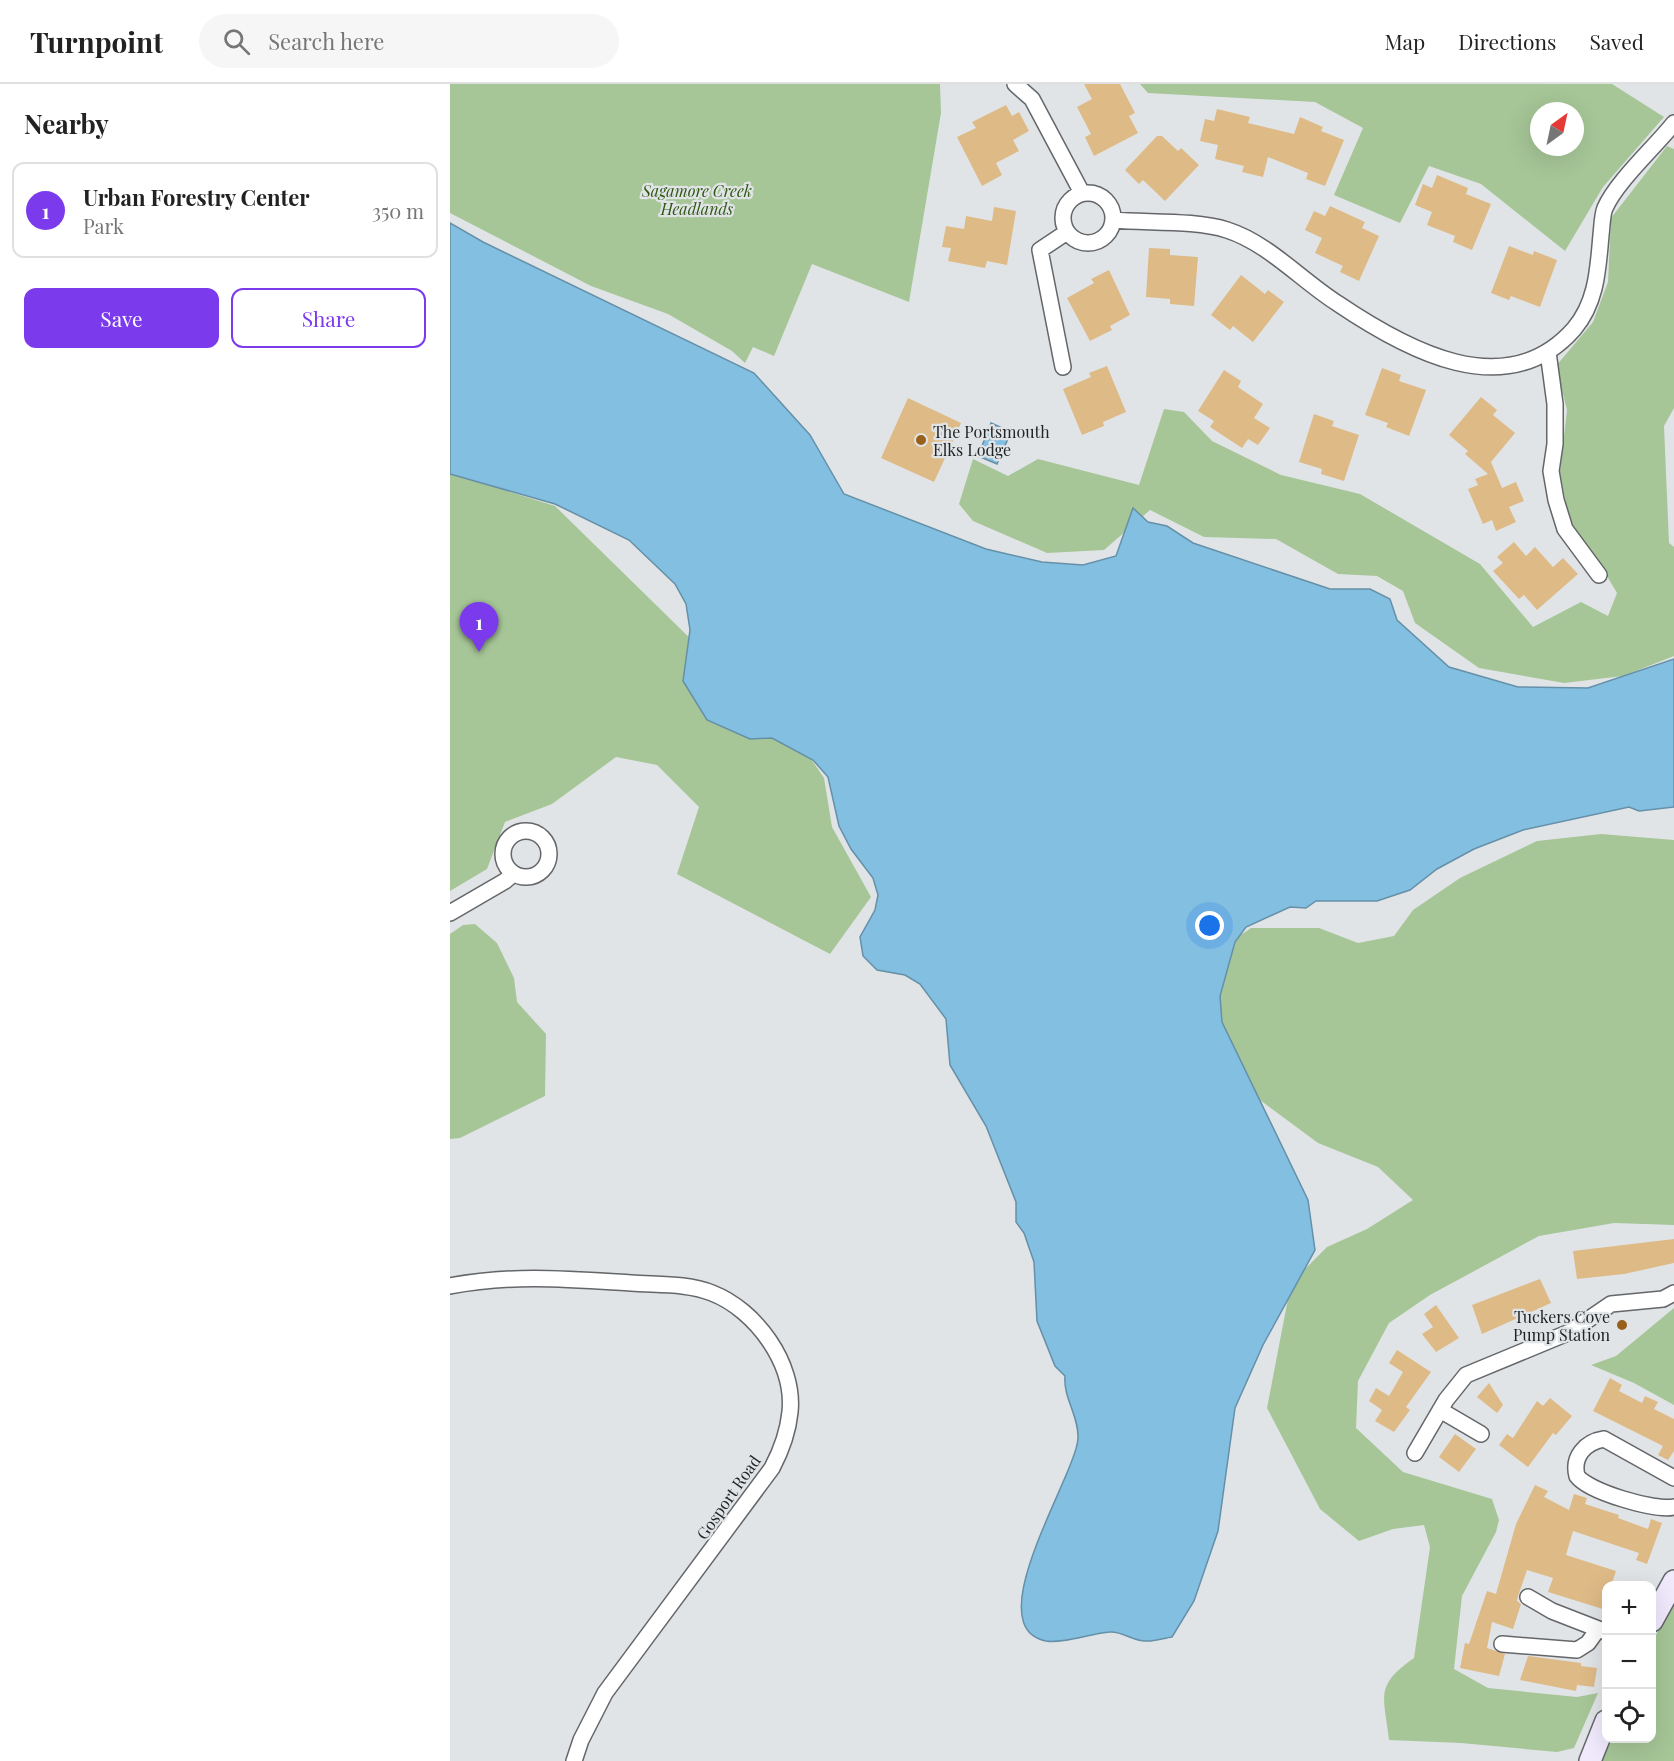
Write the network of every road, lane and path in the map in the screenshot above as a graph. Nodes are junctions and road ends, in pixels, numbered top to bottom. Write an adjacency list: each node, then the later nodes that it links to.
1 (1015, 84): 3 (street)
2 (1674, 123): 6 (street)
3 (1083, 193): 4 (street); 5 (street)
4 (1114, 220): 5 (street); 6 (street)
5 (1067, 232): 7 (street)
6 (1548, 352): 8 (street)
7 (1063, 367)
8 (1599, 575)
9 (513, 874): 10 (street)
10 (450, 913)
11 (450, 1286): 24 (street, Gosport Road)
12 (1674, 1293): 13 (street)
13 (1440, 1410): 14 (street); 15 (street)
14 (1481, 1434)
15 (1415, 1453)
16 (1674, 1478): 17 (street)
17 (1674, 1507)
18 (1674, 1581): 20 (main road)
19 (1528, 1597): 21 (street)
20 (1656, 1614)
21 (1602, 1631): 22 (street)
22 (1502, 1644)
23 (1602, 1731): 25 (main road)
24 (574, 1761)
25 (1590, 1761)

